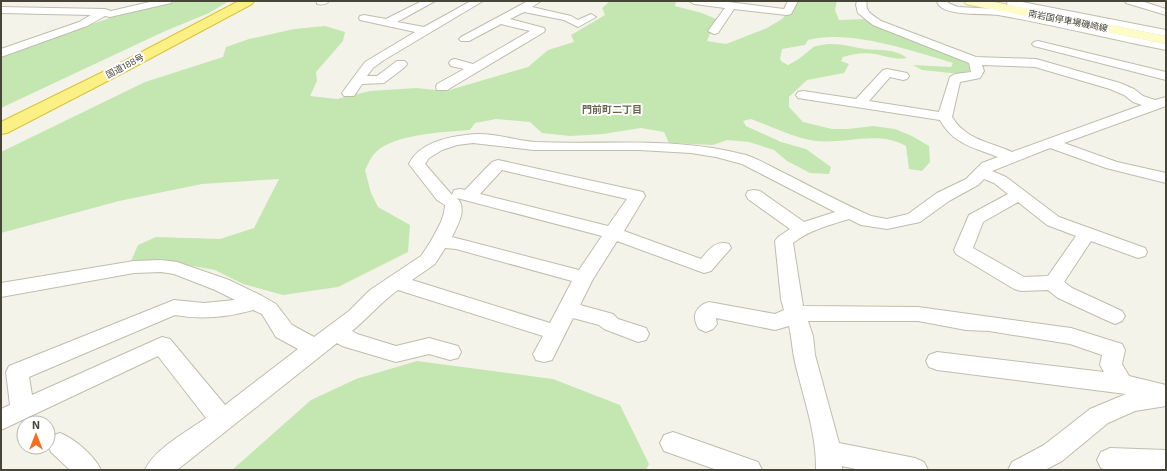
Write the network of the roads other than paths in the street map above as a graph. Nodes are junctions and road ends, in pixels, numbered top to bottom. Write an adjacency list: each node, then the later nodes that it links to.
1 (48, 1): 19 (street)
2 (95, 1): 20 (street)
3 (123, 1): 21 (street)
4 (167, 1): 21 (street)
5 (248, 1): 53 (highway, 国道188号)
6 (430, 1): 28 (street)
7 (478, 1): 30 (street)
8 (536, 1): 17 (street)
9 (694, 1): 16 (street)
10 (793, 1): 16 (street)
11 (862, 1): 40 (street)
12 (942, 1): 32 (street)
13 (970, 1): 35 (main road, 南岩国停車場磯崎線)
14 (1002, 1): 33 (street)
15 (1130, 1): 22 (street)
16 (731, 6): 31 (street)
17 (521, 8): 23 (street); 26 (street)
18 (1, 10): 19 (street)
19 (28, 11): 20 (street); 25 (street)
20 (77, 11): 21 (street); 27 (street)
21 (105, 12): 38 (street)
22 (1166, 12)
23 (591, 17)
24 (364, 18): 28 (street)
25 (8, 19)
26 (499, 20): 34 (street); 43 (street)
27 (51, 23)
28 (387, 23): 30 (street)
29 (38, 28): 36 (street)
30 (425, 31): 39 (street)
31 (714, 32)
32 (1036, 32): 37 (street); 42 (street); 45 (street)
33 (1166, 33)
34 (465, 38)
35 (1166, 40)
36 (1, 41)
37 (1166, 47)
38 (1, 53)
39 (377, 60): 46 (street); 46 (street)
40 (974, 61): 42 (street); 52 (street)
41 (455, 63): 43 (street)
42 (1036, 63): 51 (street)
43 (475, 68): 47 (street)
44 (903, 76): 50 (street)
45 (1166, 76)
46 (358, 80): 48 (street)
47 (442, 87)
48 (349, 93)
49 (803, 95): 50 (street)
50 (860, 103): 52 (street)
51 (1161, 103): 54 (street)
52 (945, 117): 55 (street)
53 (1, 129)
54 (1049, 144): 55 (street); 57 (street)
55 (1011, 157): 56 (street)
56 (982, 172): 61 (street); 62 (street)
57 (1166, 178)
58 (754, 195): 63 (street)
59 (443, 196): 60 (street); 62 (street); 66 (street)
60 (469, 196): 64 (street); 64 (street)
61 (1022, 196): 65 (street); 71 (street)
62 (849, 213): 63 (street)
63 (803, 230): 75 (street)
64 (613, 233): 67 (street); 69 (street)
65 (1087, 233): 68 (street); 71 (street)
66 (440, 242): 69 (street); 70 (street)
67 (722, 248)
68 (1138, 252)
69 (584, 278): 74 (street)
70 (397, 280): 78 (street); 79 (street)
71 (1052, 283): 76 (street)
72 (1, 290): 73 (street)
73 (255, 301): 81 (street); 87 (street)
74 (568, 309): 79 (street); 80 (street)
75 (796, 313): 77 (street); 85 (street); 92 (street)
76 (1115, 316)
77 (706, 324)
78 (336, 332): 81 (street); 82 (street)
79 (555, 332): 83 (street)
80 (638, 334)
81 (315, 348): 88 (street)
82 (450, 352)
83 (544, 354)
84 (937, 361): 85 (street)
85 (1122, 384): 86 (street)
86 (1166, 396): 98 (street)
87 (23, 410): 88 (street); 89 (street)
88 (227, 417): 95 (street)
89 (1, 420)
90 (673, 443): 96 (street)
91 (60, 444): 94 (street)
92 (829, 461): 97 (street)
93 (1166, 462): 99 (street)
94 (88, 470)
95 (158, 470)
96 (749, 470)
97 (915, 470)
98 (1021, 470)
99 (1117, 470)

